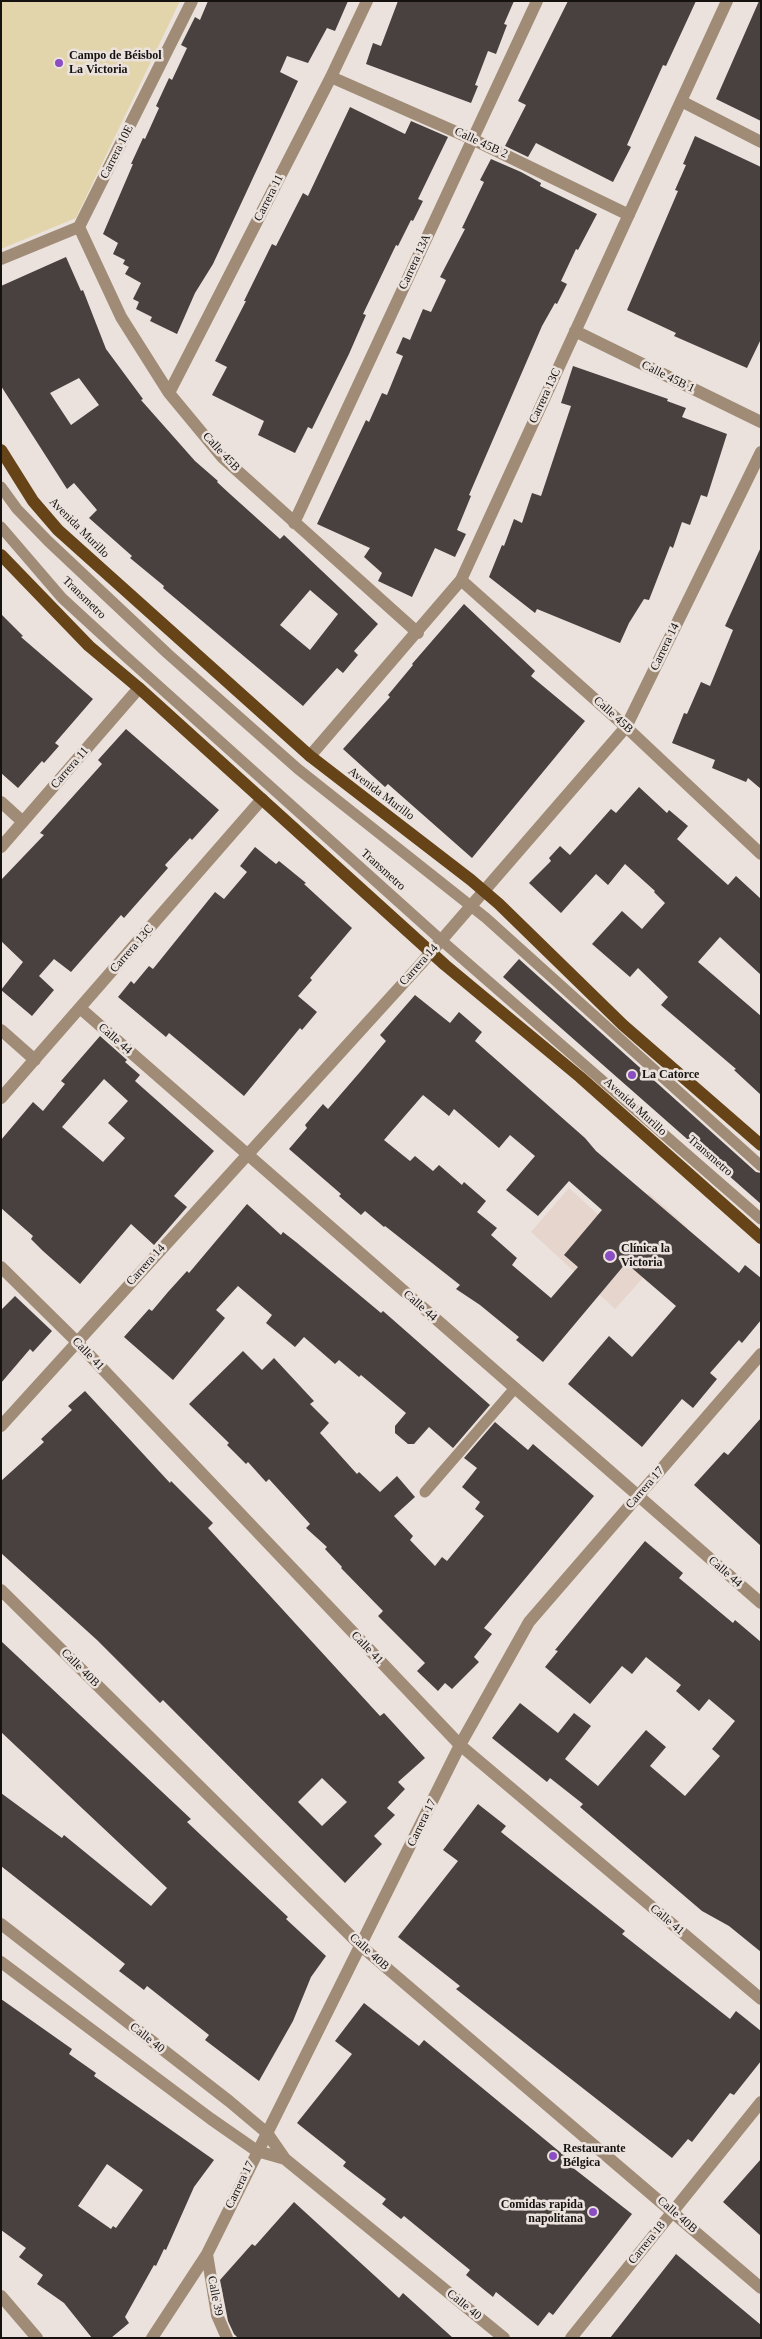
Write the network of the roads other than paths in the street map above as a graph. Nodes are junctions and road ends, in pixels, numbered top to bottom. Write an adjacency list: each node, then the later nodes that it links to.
1 (192, 1): 10 (street, Carrera 10E)
2 (367, 1): 5 (street, Carrera 11)
3 (537, 1): 7 (street, Carrera 13A)
4 (727, 1): 6 (street, Carrera 13C)
5 (331, 77): 7 (street, Calle 45B 2); 13 (street, Carrera 11)
6 (681, 101): 8 (street); 9 (street, Carrera 13C)
7 (472, 138): 9 (street, Calle 45B 2); 18 (street, Carrera 13A)
8 (761, 142)
9 (629, 215): 12 (street, Carrera 13C)
10 (79, 227): 11 (street); 13 (street, Calle 45B)
11 (1, 259)
12 (575, 331): 14 (street, Calle 45B 1); 21 (street, Carrera 13C)
13 (169, 393): 18 (street, Calle 45B)
14 (761, 422)
15 (1, 450): 25 (main road, Avenida Murillo)
16 (761, 452): 24 (street, Carrera 14)
17 (1, 487): 32 (lane, Transmetro)
18 (294, 522): 22 (street, Calle 45B)
19 (1, 527): 33 (lane, Transmetro)
20 (1, 555): 23 (main road, Avenida Murillo)
21 (461, 580): 22 (street, Carrera 13C); 24 (street, Calle 45B)
22 (418, 633): 25 (street, Carrera 13C)
23 (139, 688): 26 (main road, Avenida Murillo); 28 (street, Carrera 11)
24 (626, 727): 30 (street, Calle 45B); 31 (street, Carrera 14)
25 (310, 756): 31 (main road, Avenida Murillo)
26 (262, 799): 34 (main road, Avenida Murillo); 35 (street, Carrera 13C)
27 (1, 802): 28 (street)
28 (23, 822): 29 (street, Carrera 11)
29 (1, 846)
30 (761, 854)
31 (484, 892): 32 (street, Carrera 14); 39 (main road, Avenida Murillo)
32 (472, 906): 33 (street, Carrera 14); 41 (lane, Transmetro)
33 (441, 940): 34 (street, Carrera 14); 42 (lane, Transmetro)
34 (431, 952): 40 (street, Carrera 14); 43 (main road, Avenida Murillo)
35 (80, 1008): 37 (street, Carrera 13C); 40 (street, Calle 44)
36 (1, 1030): 37 (street)
37 (34, 1060): 38 (street, Carrera 13C)
38 (1, 1098)
39 (761, 1145)
40 (246, 1155): 45 (street, Carrera 14); 47 (street, Calle 44)
41 (761, 1166)
42 (761, 1219)
43 (761, 1238)
44 (1, 1267): 45 (street, Calle 41)
45 (76, 1342): 48 (street, Carrera 14); 53 (street, Calle 41)
46 (761, 1354): 50 (street, Carrera 17)
47 (514, 1388): 49 (lane); 50 (street, Calle 44)
48 (1, 1426)
49 (425, 1492)
50 (637, 1496): 52 (street, Calle 44); 53 (street, Carrera 17)
51 (1, 1590): 55 (street, Calle 40B)
52 (761, 1603)
53 (460, 1745): 55 (street, Carrera 17); 57 (street, Calle 41)
54 (1, 1924): 59 (street, Calle 40)
55 (361, 1946): 59 (street, Carrera 17); 62 (street, Calle 40B)
56 (1, 1962): 60 (street, Calle 40)
57 (761, 1999)
58 (761, 2102): 62 (street, Carrera 18)
59 (267, 2133): 60 (street, Carrera 17); 61 (street, Calle 40)
60 (257, 2151): 61 (street, Calle 40); 63 (street, Carrera 17)
61 (285, 2159): 69 (street, Calle 40)
62 (673, 2212): 64 (street, Calle 40B); 70 (street, Carrera 18)
63 (207, 2254): 67 (street, Carrera 17); 68 (street, Calle 39)
64 (761, 2288)
65 (1, 2296): 66 (street)
66 (37, 2338)
67 (152, 2338)
68 (227, 2338)
69 (504, 2338)
70 (571, 2338)

